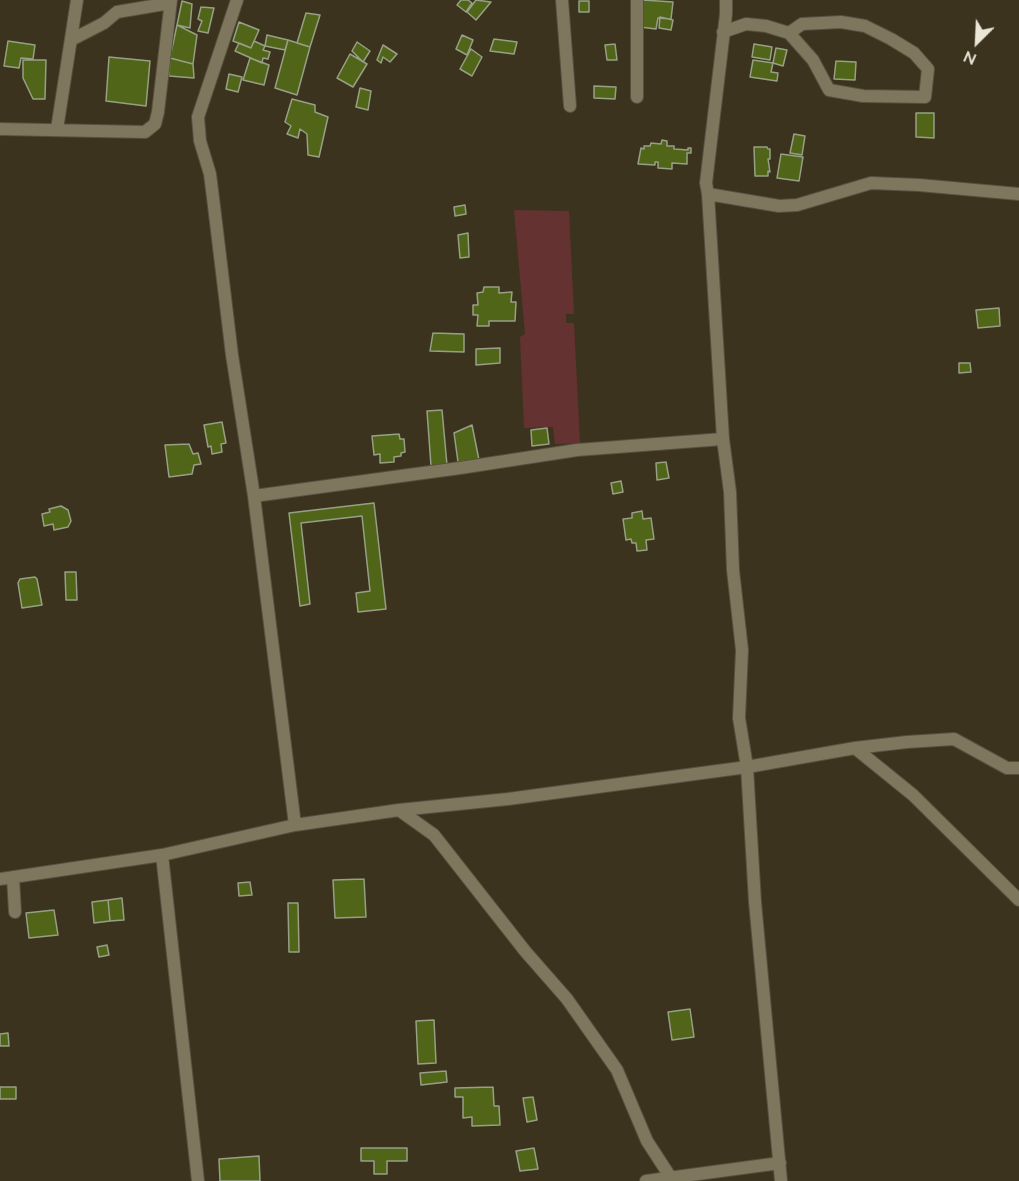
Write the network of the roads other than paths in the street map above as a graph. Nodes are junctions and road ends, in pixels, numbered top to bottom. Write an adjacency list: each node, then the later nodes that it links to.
1 (77, 0): 9 (street)
2 (237, 0): 17 (street)
3 (562, 0): 11 (street)
4 (637, 0): 10 (street)
5 (726, 0): 7 (street)
6 (170, 2): 9 (street); 13 (street)
7 (723, 32): 8 (street); 14 (street)
8 (789, 33): 8 (street)
9 (71, 40): 13 (street)
10 (637, 97)
11 (570, 106)
12 (0, 129): 13 (street)
13 (57, 129)
14 (708, 194): 15 (street); 16 (street)
15 (1019, 194)
16 (723, 439): 17 (street); 19 (street)
17 (254, 496): 22 (street)
18 (855, 748): 19 (street); 20 (street); 25 (street)
19 (747, 767): 21 (street); 27 (street)
20 (1019, 768)
21 (399, 810): 22 (street); 28 (street)
22 (295, 825): 23 (street)
23 (162, 855): 24 (street); 29 (street)
24 (6, 878): 26 (street)
25 (1019, 900)
26 (15, 912)
27 (780, 1163): 28 (street); 31 (street)
28 (672, 1180): 30 (street)
29 (198, 1181)
30 (646, 1181)
31 (781, 1181)

